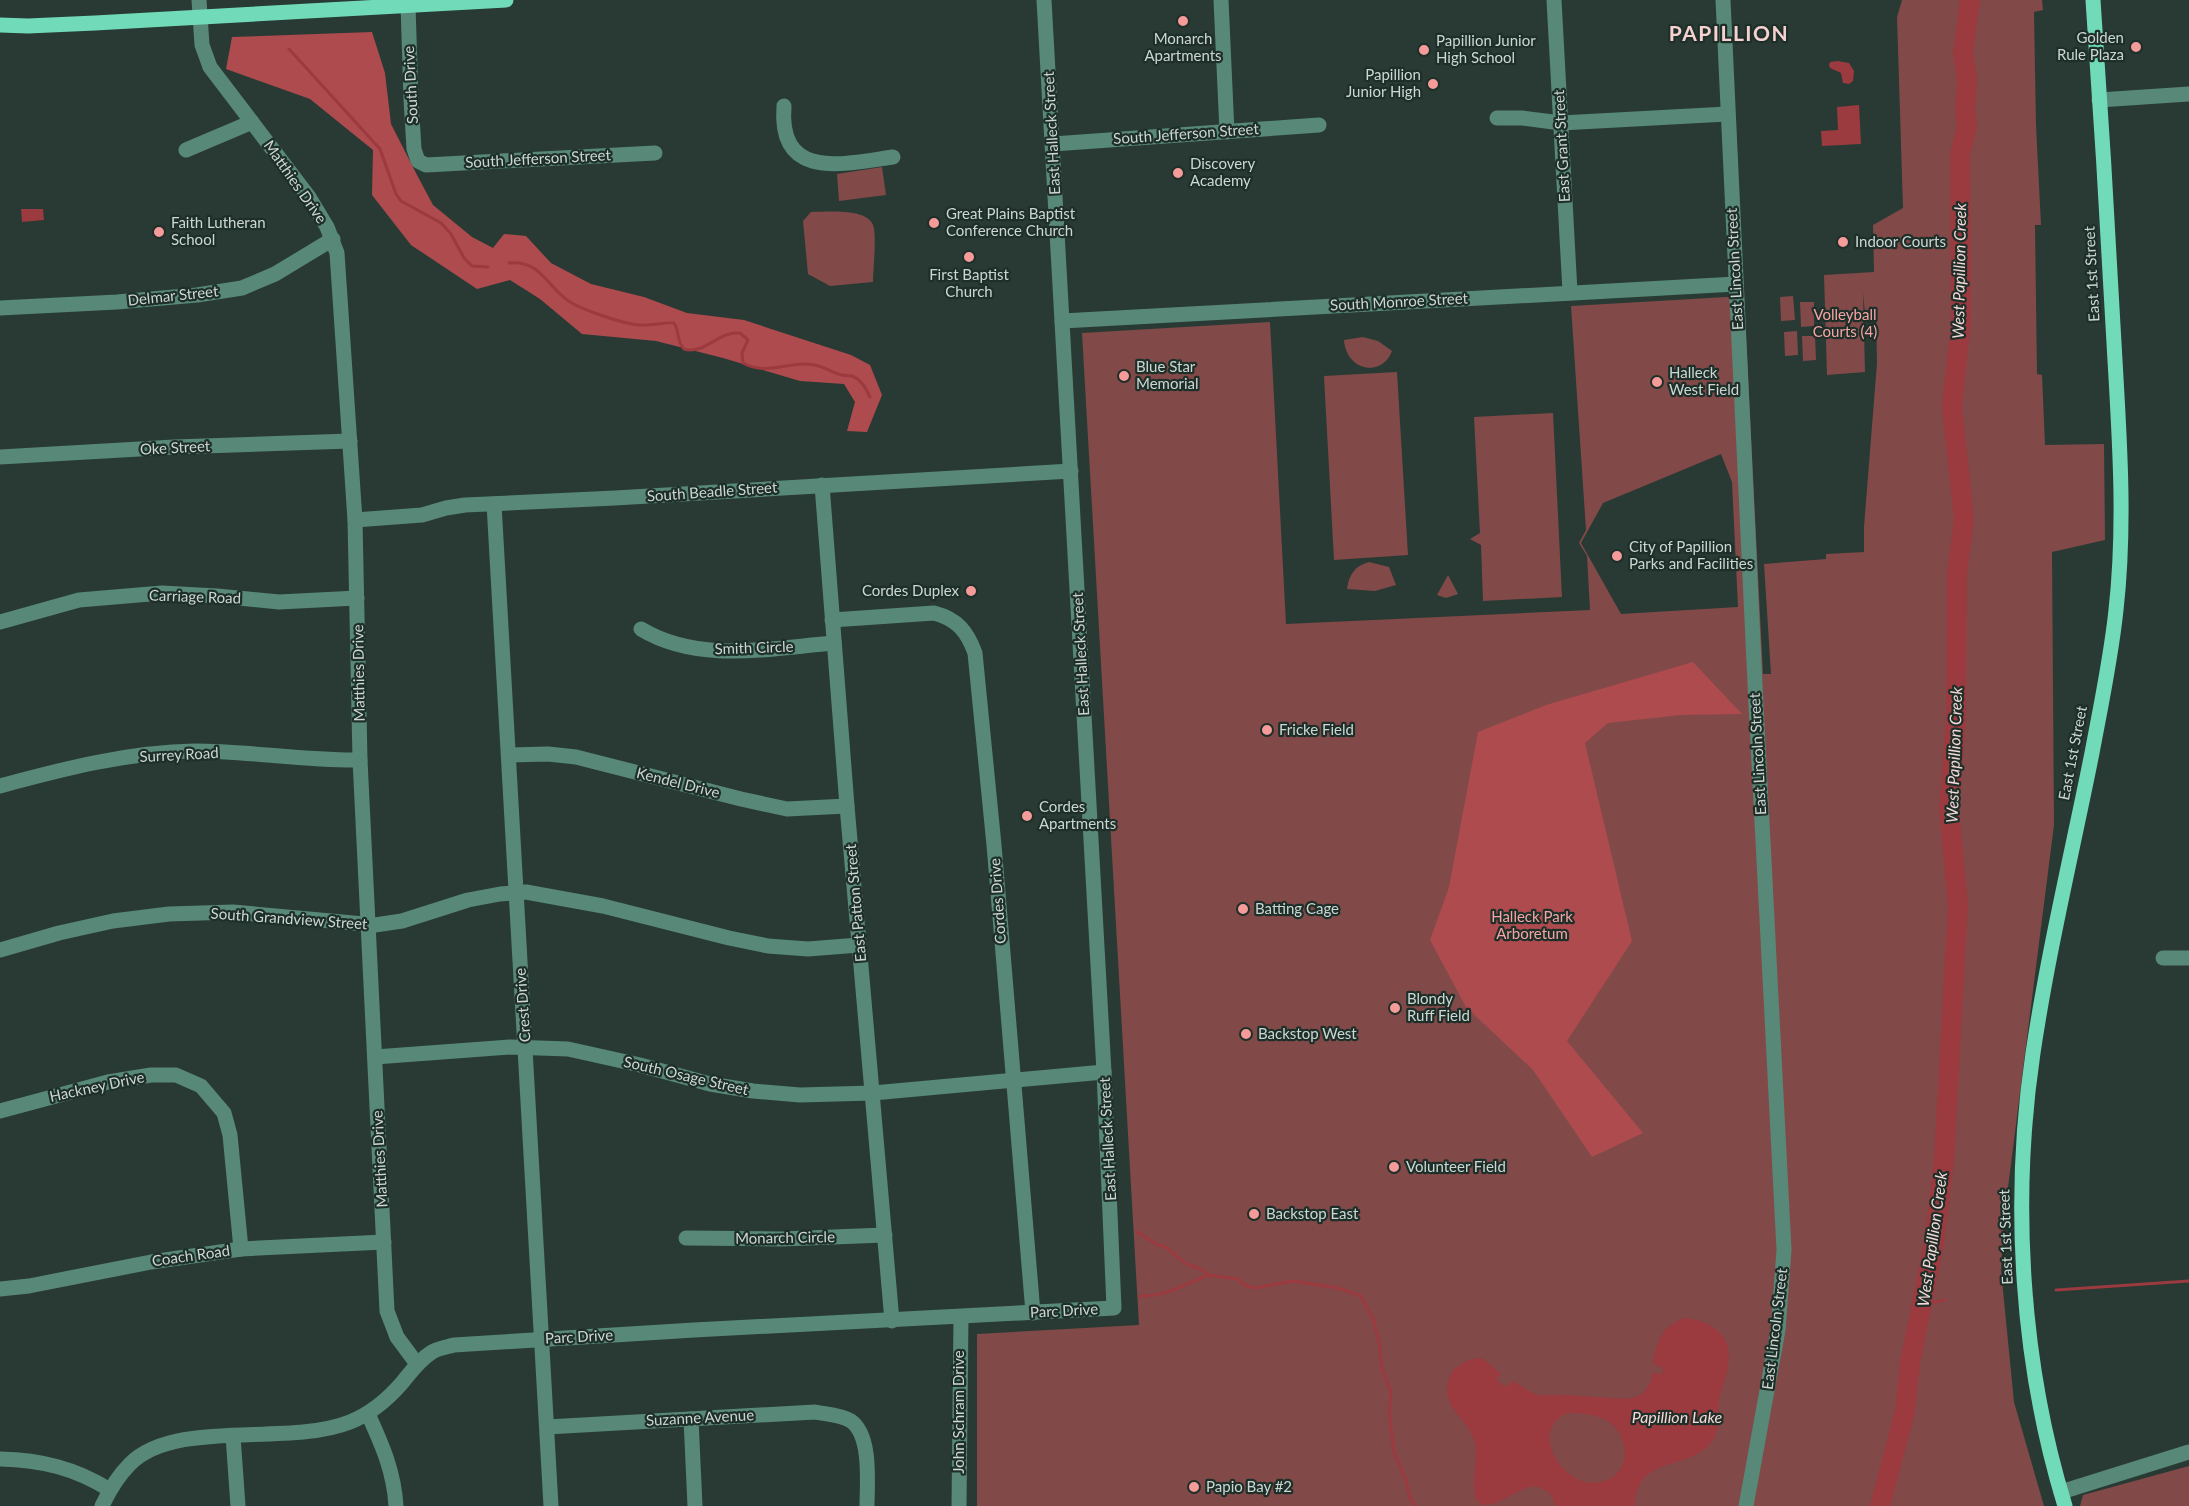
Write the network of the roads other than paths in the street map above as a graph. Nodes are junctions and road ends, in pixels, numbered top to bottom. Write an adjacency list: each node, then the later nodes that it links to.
1 (199, 0): 10 (street, Matthies Drive)
2 (506, 0): 9 (main road)
3 (1044, 0): 23 (street, East Halleck Street)
4 (1221, 0): 22 (street)
5 (1554, 0): 20 (street, East Grant Street)
6 (1723, 0): 17 (street, East Lincoln Street)
7 (2094, 0): 15 (main road, East 1st Street)
8 (380, 3): 9 (main road); 10 (main road)
9 (408, 5): 27 (street, South Drive)
10 (199, 16): 12 (main road); 19 (street, Matthies Drive)
11 (0, 25): 12 (main road)
12 (28, 26): 13 (main road)
13 (0, 32)
14 (2189, 94): 15 (street)
15 (2099, 100): 78 (main road, East 1st Street)
16 (784, 106): 26 (street)
17 (1727, 114): 20 (street); 29 (street, East Lincoln Street)
18 (1497, 118): 20 (street)
19 (252, 122): 24 (street); 28 (street, Matthies Drive)
20 (1561, 123): 30 (street, East Grant Street)
21 (1319, 125): 22 (street, South Jefferson Street)
22 (1227, 132): 23 (street, South Jefferson Street)
23 (1053, 144): 32 (street, East Halleck Street)
24 (186, 150)
25 (655, 153): 27 (street, South Jefferson Street)
26 (893, 157)
27 (421, 163)
28 (333, 239): 31 (street, Delmar Street); 33 (street, Matthies Drive)
29 (1736, 284): 30 (street, South Monroe Street); 86 (street, East Lincoln Street)
30 (1570, 292): 32 (street, South Monroe Street)
31 (0, 308)
32 (1062, 321): 35 (street, East Halleck Street)
33 (350, 441): 34 (street, Oke Street); 38 (street, Matthies Drive)
34 (0, 457)
35 (1071, 471): 36 (street, South Beadle Street); 56 (street, East Halleck Street)
36 (822, 485): 37 (street, South Beadle Street); 40 (street, East Patton Street)
37 (494, 504): 38 (street, South Beadle Street); 44 (street, Crest Drive)
38 (355, 520): 39 (street, Matthies Drive)
39 (357, 598): 41 (street, Carriage Road); 45 (street, Matthies Drive)
40 (832, 620): 43 (street, East Patton Street); 57 (street, Cordes Drive)
41 (0, 622)
42 (641, 629): 43 (street, Smith Circle)
43 (834, 643): 47 (street, East Patton Street)
44 (509, 755): 47 (street, Kendel Drive); 48 (street, Crest Drive)
45 (360, 760): 46 (street, Surrey Road); 49 (street, Matthies Drive)
46 (0, 786)
47 (847, 806): 50 (street, East Patton Street)
48 (516, 892): 49 (street, South Grandview Street); 50 (street, South Grandview Street); 54 (street, Crest Drive)
49 (367, 925): 51 (street, South Grandview Street); 55 (street, Matthies Drive)
50 (860, 945): 58 (street, East Patton Street)
51 (0, 950)
52 (2163, 958): 53 (street)
53 (2189, 958)
54 (526, 1047): 55 (street, South Osage Street); 58 (street, South Osage Street); 69 (street, Crest Drive)
55 (375, 1058): 62 (street, Matthies Drive)
56 (1104, 1072): 57 (street, South Osage Street); 65 (street, East Halleck Street)
57 (1013, 1080): 58 (street, South Osage Street); 66 (street, Cordes Drive)
58 (873, 1093): 60 (street, East Patton Street)
59 (0, 1111): 63 (street, Hackney Drive)
60 (885, 1235): 61 (street, Monarch Circle); 68 (street, East Patton Street)
61 (686, 1238)
62 (384, 1242): 63 (street, Coach Road); 70 (street, Matthies Drive)
63 (241, 1249): 64 (street, Coach Road)
64 (0, 1289)
65 (1114, 1308): 66 (street, Parc Drive)
66 (1033, 1313): 67 (street, Parc Drive)
67 (961, 1317): 68 (street, Parc Drive); 85 (street, John Schram Drive)
68 (892, 1321): 69 (street, Parc Drive)
69 (542, 1339): 70 (street, Parc Drive); 73 (street, Crest Drive)
70 (417, 1364): 71 (street, Parc Drive)
71 (368, 1414): 74 (street, Parc Drive); 81 (street)
72 (691, 1419): 73 (street, Suzanne Avenue); 83 (street); 84 (street, Suzanne Avenue)
73 (547, 1427): 82 (street, Crest Drive)
74 (233, 1436): 77 (street, Parc Drive); 80 (street)
75 (2189, 1452): 78 (street)
76 (0, 1458): 77 (street)
77 (110, 1490): 79 (street, Parc Drive)
78 (2063, 1499)
79 (102, 1506)
80 (238, 1506)
81 (396, 1506)
82 (551, 1506)
83 (695, 1506)
84 (867, 1506)
85 (959, 1506)
86 (1746, 1506)

